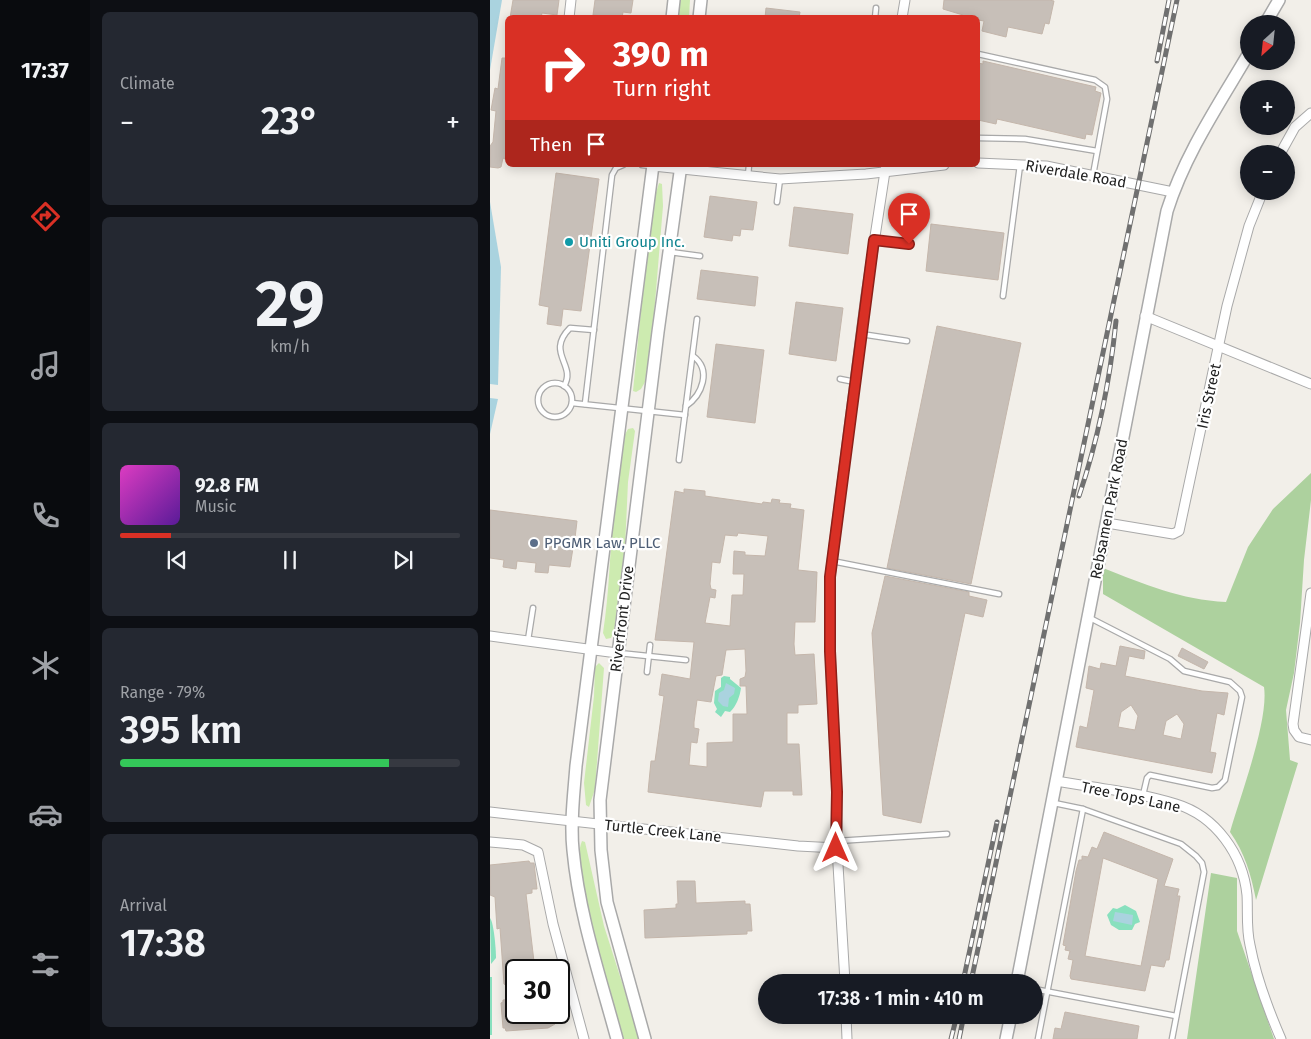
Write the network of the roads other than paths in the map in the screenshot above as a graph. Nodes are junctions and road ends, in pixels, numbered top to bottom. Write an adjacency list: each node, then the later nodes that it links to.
1 (571, 0): 7 (street)
2 (674, 0): 8 (street)
3 (701, 0): 9 (street)
4 (905, 0): 11 (street)
5 (1279, 0): 12 (street)
6 (876, 8): 10 (lane)
7 (569, 15)
8 (672, 15)
9 (699, 15)
10 (875, 15)
11 (902, 15)
12 (1271, 15)
13 (980, 54): 18 (lane)
14 (1240, 68): 30 (street, Rebsamen Park Road)
15 (1311, 113): 17 (street)
16 (980, 138): 18 (lane)
17 (1285, 145)
18 (1097, 151): 27 (lane)
19 (980, 163): 20 (street, Riverdale Road)
20 (1020, 164): 27 (street, Riverdale Road); 37 (lane)
21 (619, 167): 40 (lane)
22 (650, 167): 52 (street, Riverfront Drive)
23 (680, 167): 28 (street); 35 (street, Riverfront Drive)
24 (749, 167): 28 (lane)
25 (905, 167): 26 (street)
26 (885, 168): 29 (street); 33 (street)
27 (1093, 175): 30 (street, Riverdale Road)
28 (747, 177): 29 (street)
29 (780, 179): 32 (lane)
30 (1173, 192): 38 (street, Rebsamen Park Road)
31 (1259, 200): 43 (street, Iris Street)
32 (777, 202)
33 (874, 240): 34 (lane); 41 (street)
34 (909, 244)
35 (669, 251): 36 (lane); 53 (street, Riverfront Drive)
36 (700, 256)
37 (1003, 296)
38 (1145, 316): 43 (street); 56 (street, Rebsamen Park Road)
39 (697, 319): 44 (lane)
40 (594, 330): 48 (lane); 50 (lane)
41 (861, 334): 42 (lane); 46 (street)
42 (907, 341)
43 (1220, 347): 47 (street); 56 (street, Iris Street)
44 (693, 356): 51 (lane); 51 (lane)
45 (840, 379): 46 (lane)
46 (855, 382): 57 (street)
47 (1311, 384)
48 (564, 386): 49 (lane); 49 (lane)
49 (572, 403): 50 (lane)
50 (585, 404): 52 (lane)
51 (686, 406): 54 (lane)
52 (622, 408): 53 (lane); 65 (street, Riverfront Drive)
53 (648, 411): 54 (lane); 66 (street, Riverfront Drive)
54 (685, 415): 55 (lane)
55 (679, 460)
56 (1107, 523): 61 (street, Rebsamen Park Road)
57 (832, 561): 59 (lane); 80 (street)
58 (1311, 593): 70 (street)
59 (999, 594)
60 (533, 608): 63 (lane)
61 (1088, 617): 71 (street, Rebsamen Park Road); 72 (lane)
62 (490, 636): 63 (street)
63 (528, 642): 65 (street)
64 (650, 644): 67 (lane)
65 (591, 651): 66 (street); 76 (street, Riverfront Drive)
66 (617, 653): 67 (lane); 77 (street, Riverfront Drive)
67 (649, 656): 68 (lane); 69 (lane)
68 (686, 660)
69 (647, 672)
70 (1311, 740)
71 (1056, 781): 72 (street, Tree Tops Lane); 73 (street, Rebsamen Park Road)
72 (1143, 796): 88 (street, Tree Tops Lane)
73 (1052, 802): 74 (lane); 82 (street, Rebsamen Park Road)
74 (1083, 809): 84 (lane); 85 (lane)
75 (490, 812): 76 (street, Turtle Creek Lane)
76 (572, 822): 77 (street, Turtle Creek Lane); 90 (street, Riverfront Drive)
77 (600, 825): 80 (street, Turtle Creek Lane); 91 (street, Riverfront Drive)
78 (947, 834): 80 (lane)
79 (490, 842): 89 (street)
80 (836, 845): 81 (street)
81 (844, 974)
82 (1019, 974)
83 (1043, 991): 84 (lane)
84 (1046, 992): 85 (lane); 94 (lane)
85 (1176, 1016): 95 (lane)
86 (846, 1024): 92 (street)
87 (1009, 1024): 93 (street)
88 (1279, 1037)
89 (584, 1039)
90 (617, 1039)
91 (646, 1039)
92 (847, 1039)
93 (1006, 1039)
94 (1038, 1039)
95 (1172, 1039)

